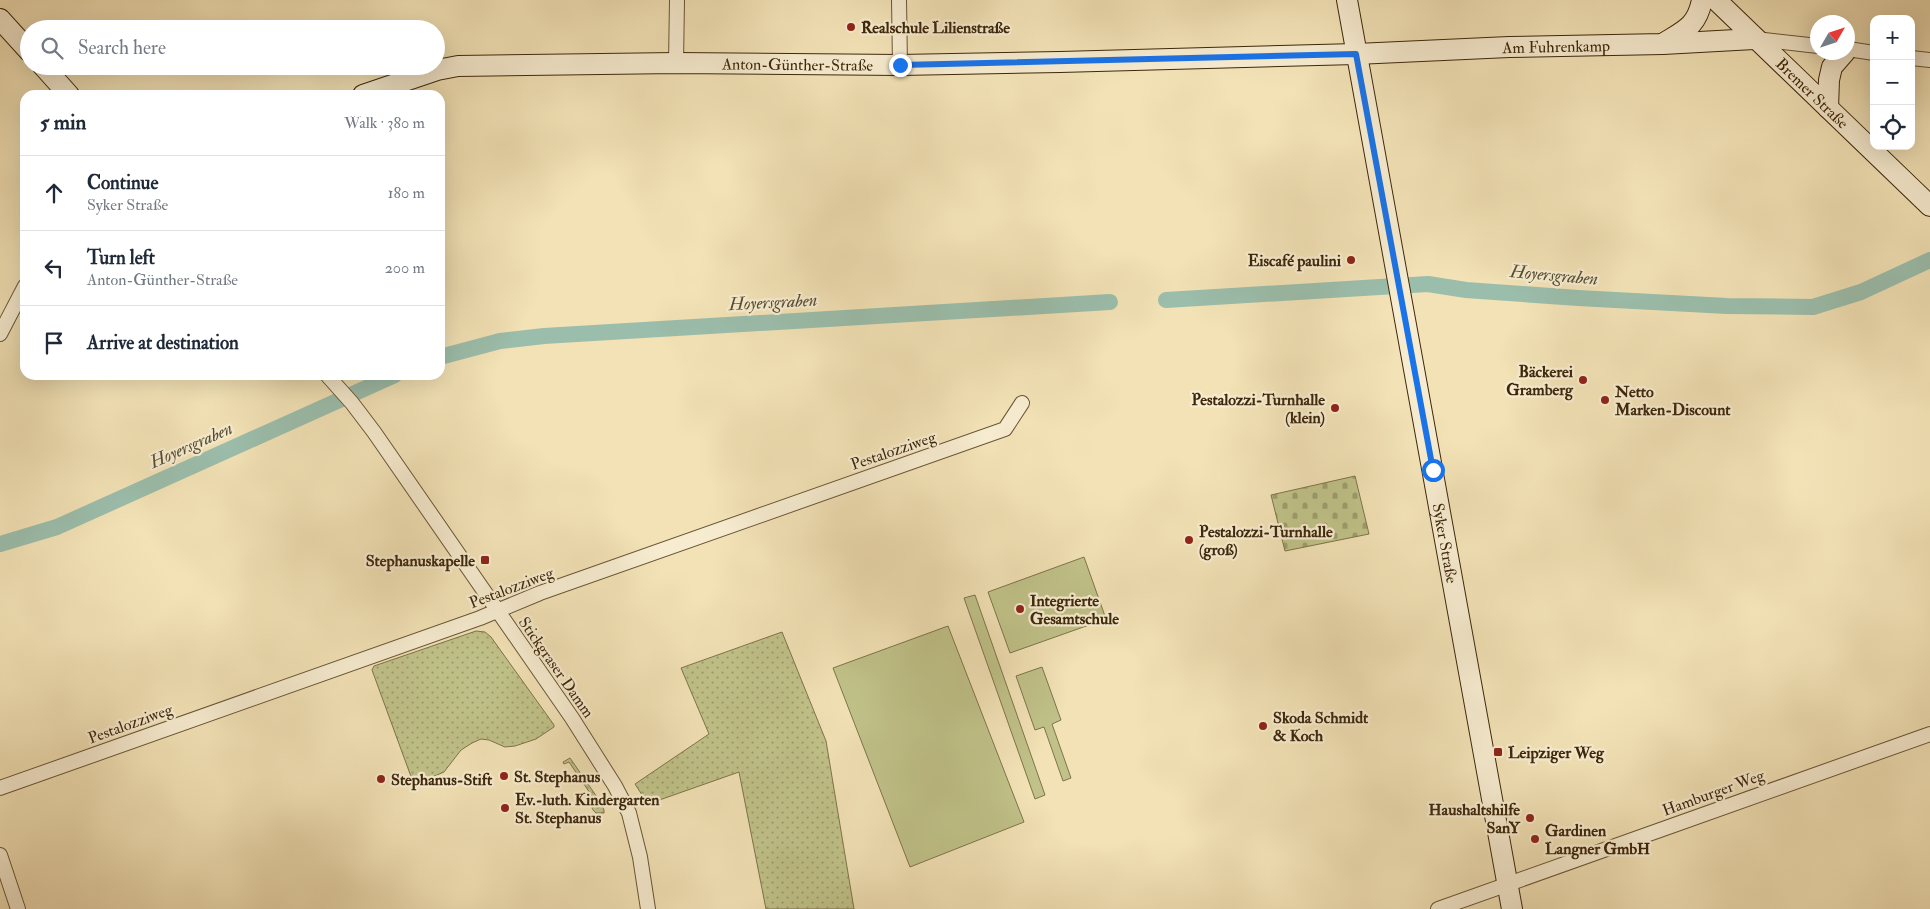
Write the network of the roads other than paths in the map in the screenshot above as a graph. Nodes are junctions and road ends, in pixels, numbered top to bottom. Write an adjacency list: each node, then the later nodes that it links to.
1 (677, 0): 17 (street)
2 (899, 0): 18 (street)
3 (1347, 0): 13 (main road, Syker Straße)
4 (1702, 0): 9 (main road)
5 (1716, 0): 7 (main road, Bremer Straße)
6 (0, 19): 8 (main road)
7 (1754, 39): 9 (main road, Am Fuhrenkamp); 10 (street); 24 (main road, Bremer Straße)
8 (20, 41)
9 (1663, 44): 13 (main road, Am Fuhrenkamp)
10 (1810, 45)
11 (1855, 50): 12 (street)
12 (1870, 52)
13 (1356, 54): 18 (main road, Anton-Günther-Straße); 34 (main road, Syker Straße)
14 (1915, 58): 16 (street)
15 (1838, 60): 24 (main road)
16 (1930, 60)
17 (676, 63): 18 (main road, Anton-Günther-Straße); 19 (main road, Anton-Günther-Straße)
18 (900, 65)
19 (445, 68)
20 (51, 75): 22 (main road)
21 (422, 75): 23 (main road, Anton-Günther-Straße)
22 (65, 90)
23 (378, 90)
24 (1828, 108): 25 (main road, Bremer Straße)
25 (1930, 206)
26 (20, 296): 27 (street)
27 (0, 334)
28 (332, 380): 30 (street, Stickgraser Damm)
29 (1022, 403): 30 (street, Pestalozziweg)
30 (496, 611): 32 (street, Pestalozziweg); 36 (street, Stickgraser Damm)
31 (1930, 734): 34 (street, Hamburger Weg)
32 (0, 788)
33 (0, 856): 35 (street)
34 (1507, 884): 37 (street); 38 (main road, Syker Straße)
35 (18, 909)
36 (648, 909)
37 (1438, 909)
38 (1512, 909)

